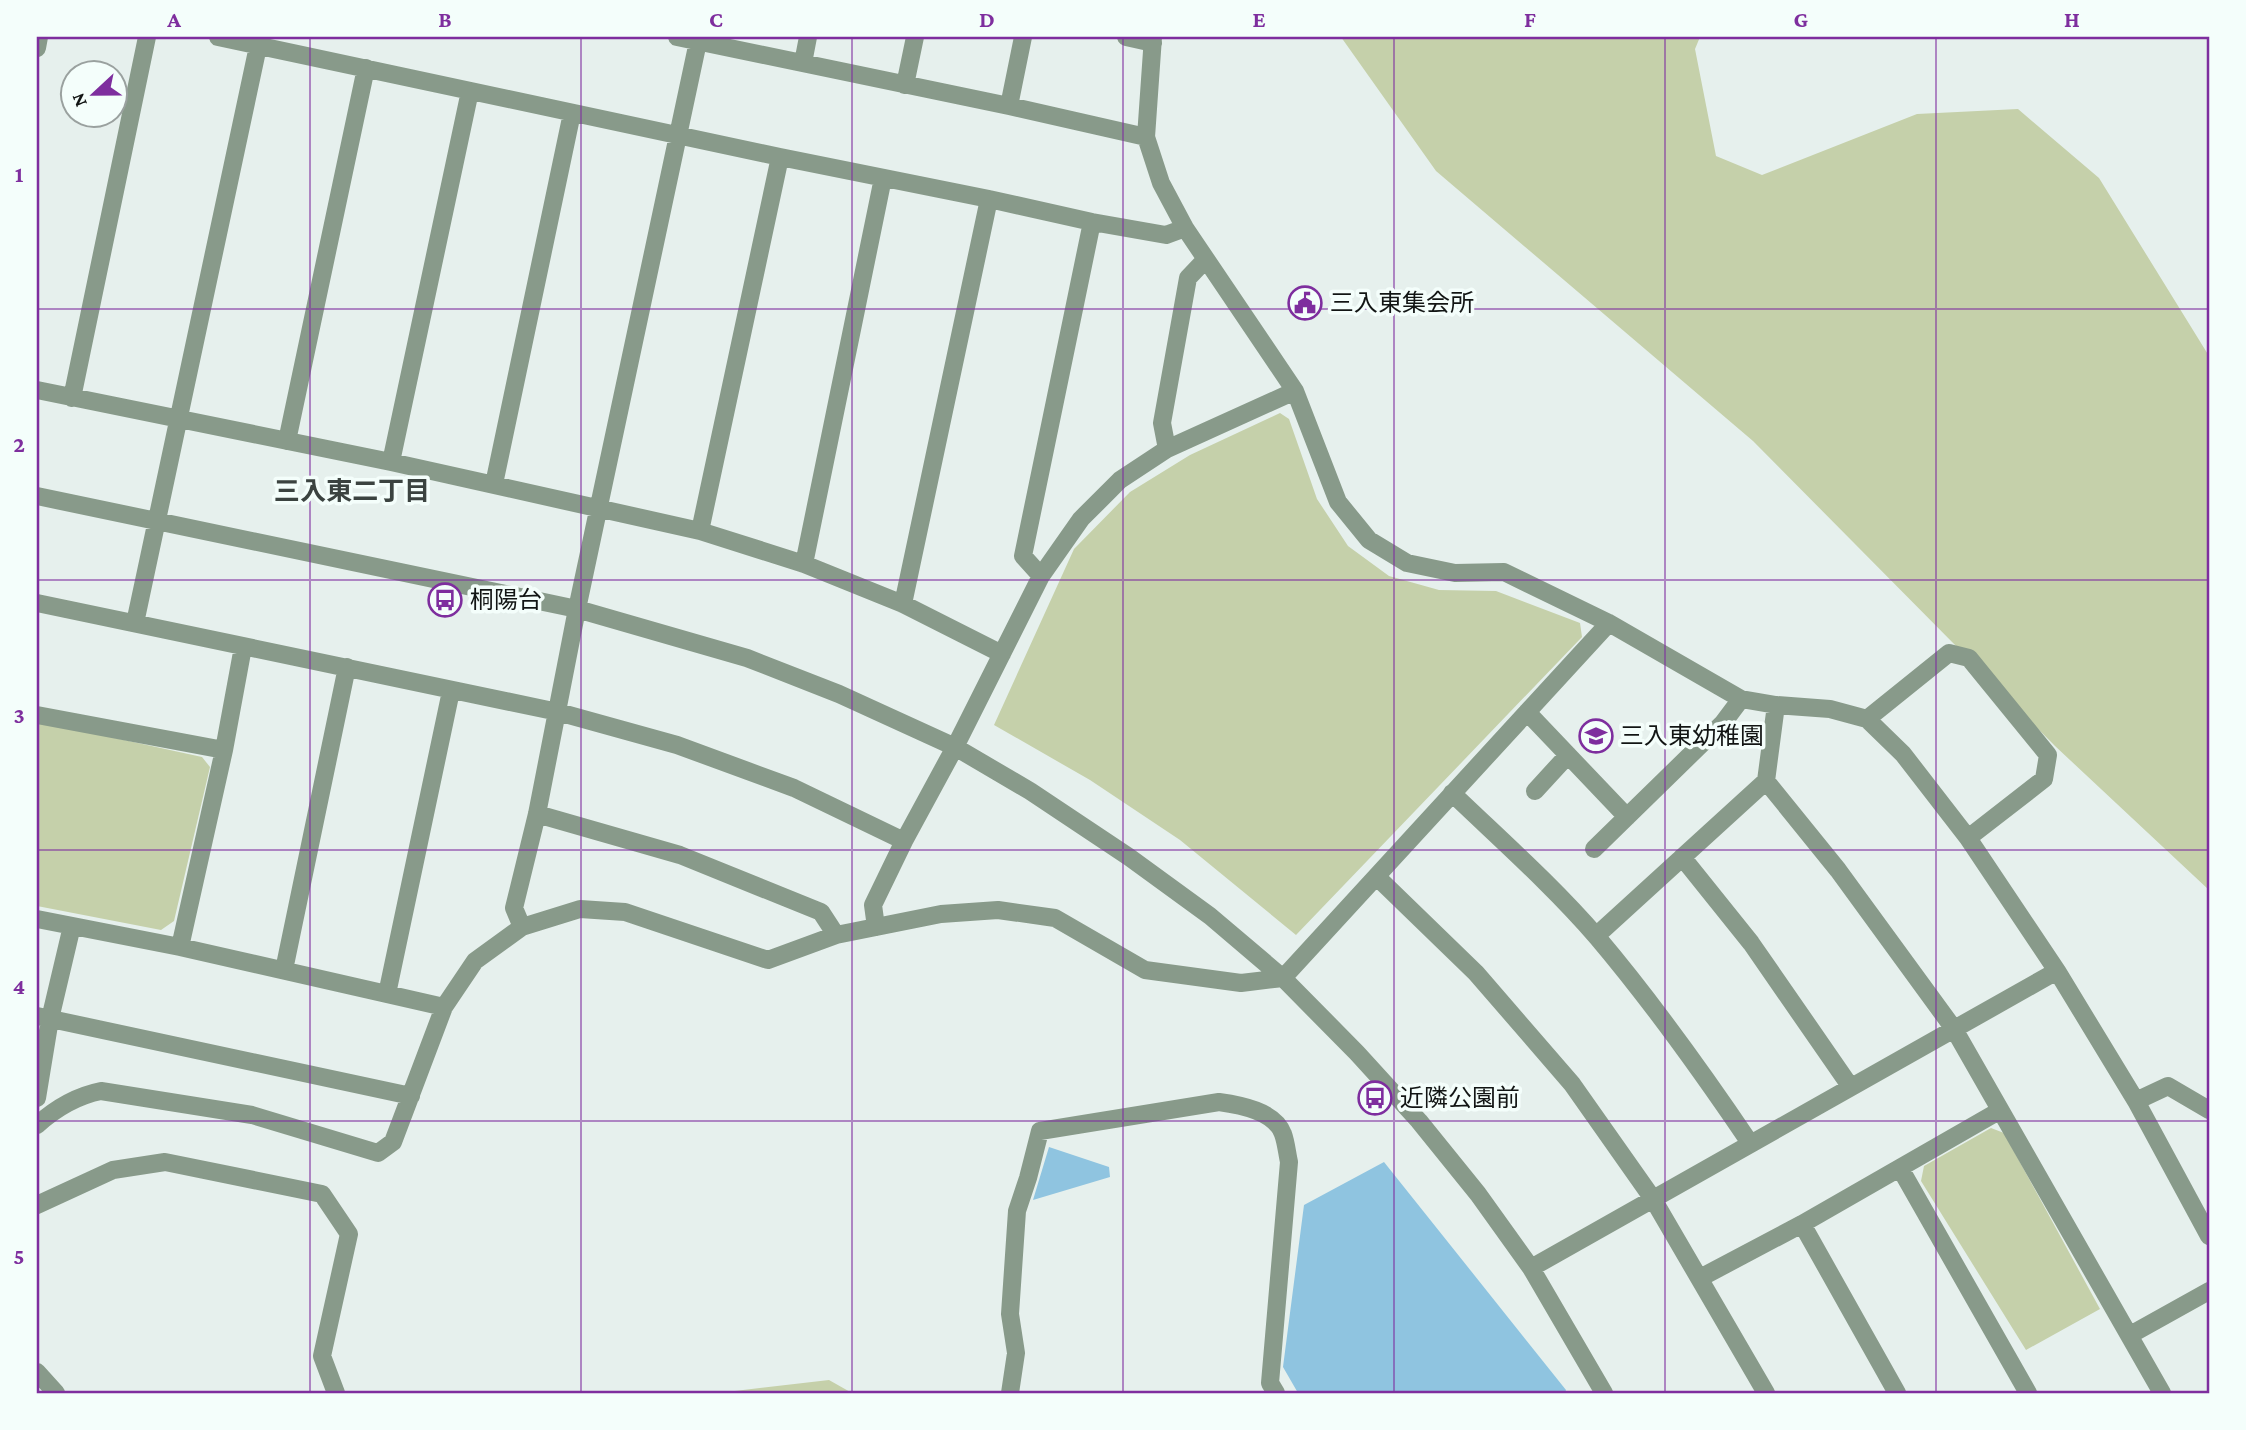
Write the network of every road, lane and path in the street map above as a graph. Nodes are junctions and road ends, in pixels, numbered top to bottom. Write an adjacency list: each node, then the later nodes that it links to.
1 (39, 37): 12 (street)
2 (147, 37): 29 (street)
3 (218, 37): 11 (street)
4 (677, 37): 9 (street)
5 (808, 37): 13 (street)
6 (915, 37): 15 (street)
7 (1023, 37): 17 (street)
8 (1126, 37): 10 (street)
9 (698, 39): 13 (street); 19 (street)
10 (1153, 40): 20 (street)
11 (259, 41): 14 (street); 30 (street)
12 (37, 48)
13 (803, 63): 15 (street)
14 (366, 68): 16 (street); 31 (street)
15 (905, 85): 17 (street)
16 (471, 90): 18 (street); 33 (street)
17 (1009, 106): 20 (street)
18 (572, 113): 19 (street); 34 (street)
19 (676, 135): 21 (street); 36 (street)
20 (1146, 137): 25 (street)
21 (780, 157): 22 (street); 38 (street)
22 (883, 178): 23 (street); 39 (street)
23 (989, 199): 24 (street); 42 (street)
24 (1092, 222): 25 (street); 40 (street)
25 (1185, 228): 26 (street)
26 (1206, 259): 28 (street); 32 (street)
27 (37, 390): 29 (street)
28 (1295, 391): 32 (street); 45 (street)
29 (72, 398): 30 (street)
30 (178, 420): 31 (street); 37 (street)
31 (287, 441): 33 (street)
32 (1167, 449): 40 (street)
33 (391, 461): 34 (street)
34 (494, 484): 36 (street)
35 (37, 496): 37 (street)
36 (598, 507): 38 (street); 43 (street)
37 (157, 521): 43 (street); 44 (street)
38 (699, 531): 39 (street)
39 (804, 564): 42 (street)
40 (1041, 576): 47 (street)
41 (37, 603): 44 (street)
42 (903, 604): 47 (street)
43 (577, 609): 52 (street); 56 (street)
44 (135, 623): 46 (street)
45 (1609, 623): 50 (street); 53 (street)
46 (243, 647): 48 (street); 57 (street)
47 (1002, 654): 56 (street)
48 (346, 667): 49 (street); 76 (street)
49 (451, 691): 52 (street); 79 (street)
50 (1741, 699): 51 (street); 63 (street)
51 (1776, 705): 55 (street); 59 (street)
52 (558, 712): 62 (street); 65 (street)
53 (1527, 712): 58 (street); 61 (street)
54 (37, 715): 57 (street)
55 (1867, 719): 64 (street); 64 (street)
56 (955, 747): 65 (street); 78 (street)
57 (224, 750): 75 (street)
58 (1568, 755): 60 (street); 63 (street)
59 (1766, 781): 67 (street); 82 (street)
60 (1535, 790)
61 (1452, 793): 68 (street); 74 (street)
62 (537, 814): 71 (street); 73 (street)
63 (1627, 817): 66 (street)
64 (1968, 838): 77 (street)
65 (904, 841): 72 (street)
66 (1594, 849)
67 (1682, 857): 74 (street); 83 (street)
68 (1377, 877): 78 (street); 92 (street)
69 (37, 919): 70 (street)
70 (72, 926): 75 (street); 81 (street)
71 (522, 927): 73 (street); 80 (street)
72 (876, 927): 73 (street); 78 (street)
73 (836, 935)
74 (1596, 936): 90 (street)
75 (180, 947): 76 (street)
76 (284, 970): 79 (street)
77 (2057, 971): 82 (street); 86 (street)
78 (1283, 978): 96 (street)
79 (387, 994): 80 (street)
80 (444, 1007): 84 (street)
81 (44, 1017): 84 (street); 85 (street)
82 (1954, 1029): 83 (street); 88 (street)
83 (1850, 1086): 90 (street)
84 (411, 1096): 89 (street)
85 (37, 1098)
86 (2136, 1101): 87 (street); 95 (street)
87 (2209, 1110)
88 (1999, 1111): 91 (street); 99 (street)
89 (40, 1116)
90 (1750, 1143): 92 (street)
91 (1900, 1168): 94 (street); 108 (street)
92 (1653, 1199): 96 (street); 97 (street)
93 (37, 1205): 102 (street)
94 (1802, 1224): 97 (street); 107 (street)
95 (2209, 1236)
96 (1531, 1268): 105 (street)
97 (1700, 1279): 106 (street)
98 (2209, 1291): 99 (street)
99 (2130, 1335): 109 (street)
100 (37, 1373): 101 (street)
101 (56, 1393)
102 (336, 1393)
103 (1010, 1393): 104 (street)
104 (1276, 1393)
105 (1604, 1393)
106 (1766, 1393)
107 (1897, 1393)
108 (2028, 1393)
109 (2162, 1393)

